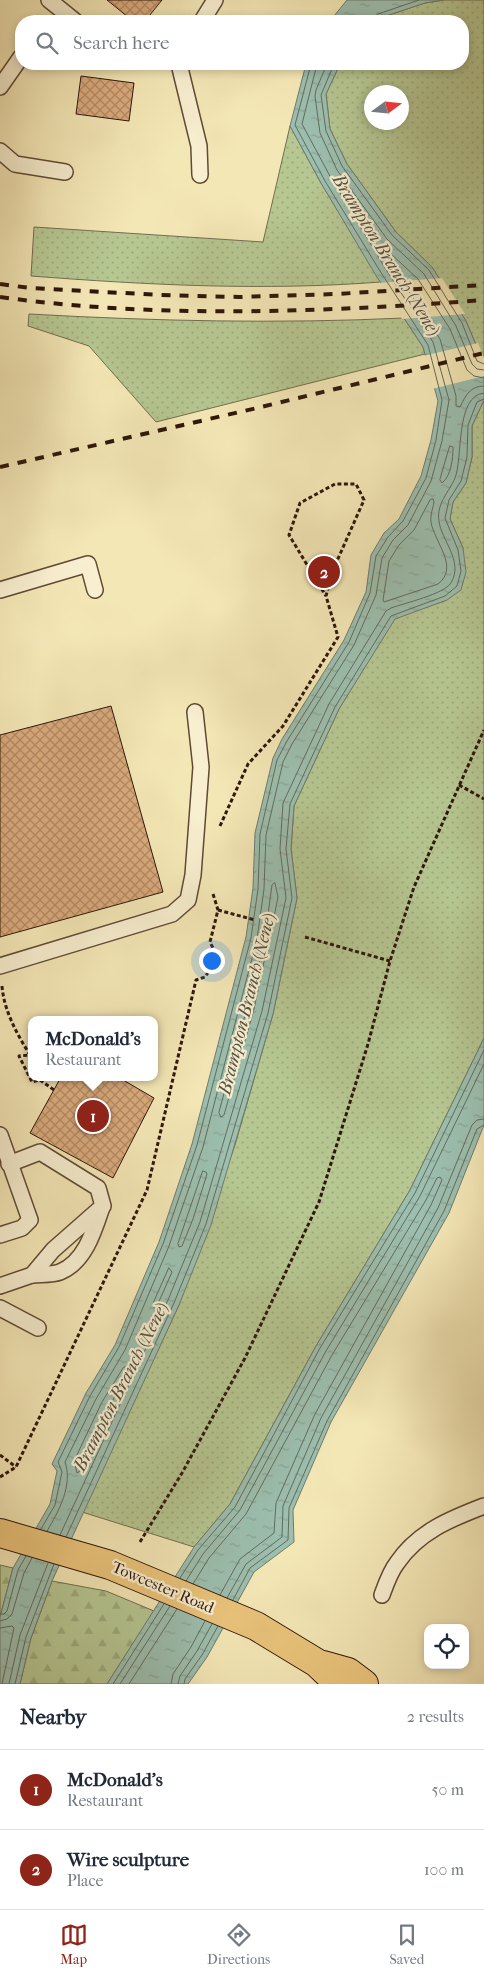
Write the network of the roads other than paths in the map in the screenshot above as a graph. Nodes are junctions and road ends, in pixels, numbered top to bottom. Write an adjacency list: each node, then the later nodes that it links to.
1 (49, 0): 3 (lane)
2 (215, 0): 4 (lane)
3 (65, 15)
4 (206, 15)
5 (15, 65): 7 (lane)
6 (180, 70): 10 (lane)
7 (0, 86)
8 (0, 151): 9 (lane)
9 (66, 172)
10 (200, 175)
11 (0, 590): 12 (lane)
12 (95, 590)
13 (195, 712): 14 (lane)
14 (0, 972)
15 (0, 1135): 16 (lane)
16 (9, 1164): 17 (lane); 18 (lane)
17 (103, 1206): 19 (lane); 19 (lane)
18 (0, 1235)
19 (32, 1275): 20 (lane)
20 (0, 1286)
21 (0, 1308): 22 (lane)
22 (38, 1328)
23 (484, 1506): 25 (lane)
24 (0, 1533): 26 (main road, Towcester Road)
25 (382, 1595)
26 (350, 1680): 27 (main road)
27 (384, 1684)

